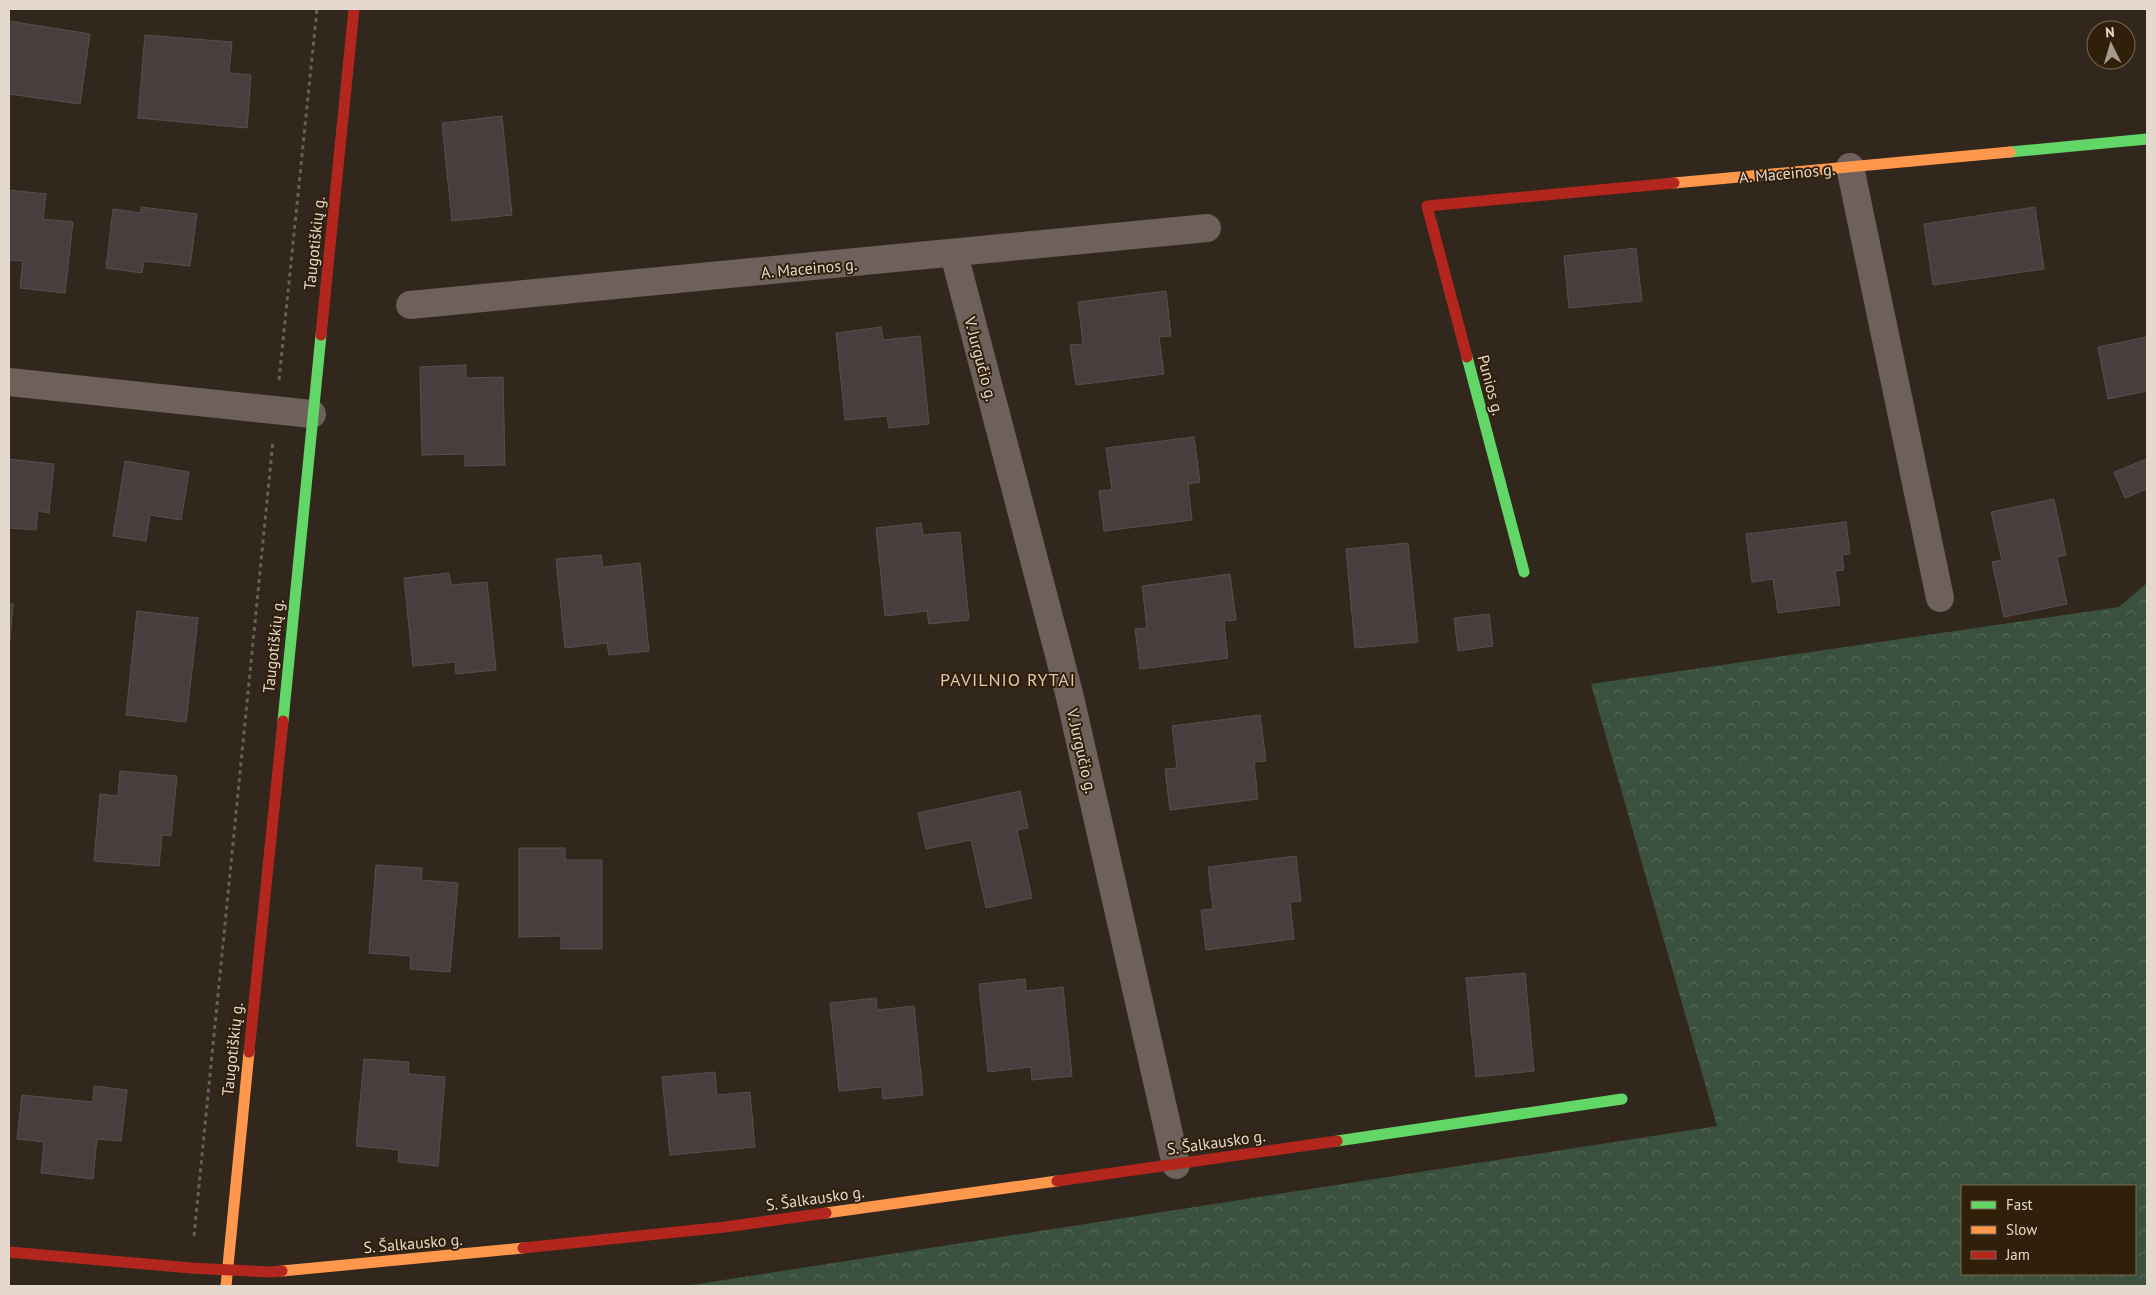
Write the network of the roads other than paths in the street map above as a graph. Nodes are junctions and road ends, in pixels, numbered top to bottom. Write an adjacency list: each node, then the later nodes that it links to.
1 (354, 9): 9 (street, Taugotiškių g.)
2 (2147, 139): 3 (street, A. Maceinos g.)
3 (1850, 167): 4 (street, A. Maceinos g.); 11 (street)
4 (1427, 206): 10 (street, Punios g.)
5 (1207, 228): 6 (street, A. Maceinos g.)
6 (954, 254): 7 (street, A. Maceinos g.); 13 (street, V. Jurgučio g.)
7 (410, 305)
8 (9, 382): 9 (street)
9 (312, 414): 15 (street, Taugotiškių g.)
10 (1524, 572)
11 (1940, 598)
12 (1622, 1099): 13 (street, S. Šalkausko g.)
13 (1176, 1165): 15 (street, S. Šalkausko g.)
14 (9, 1252): 15 (street, S. Šalkausko g.)
15 (226, 1271): 16 (street, Taugotiškių g.)
16 (226, 1286)

